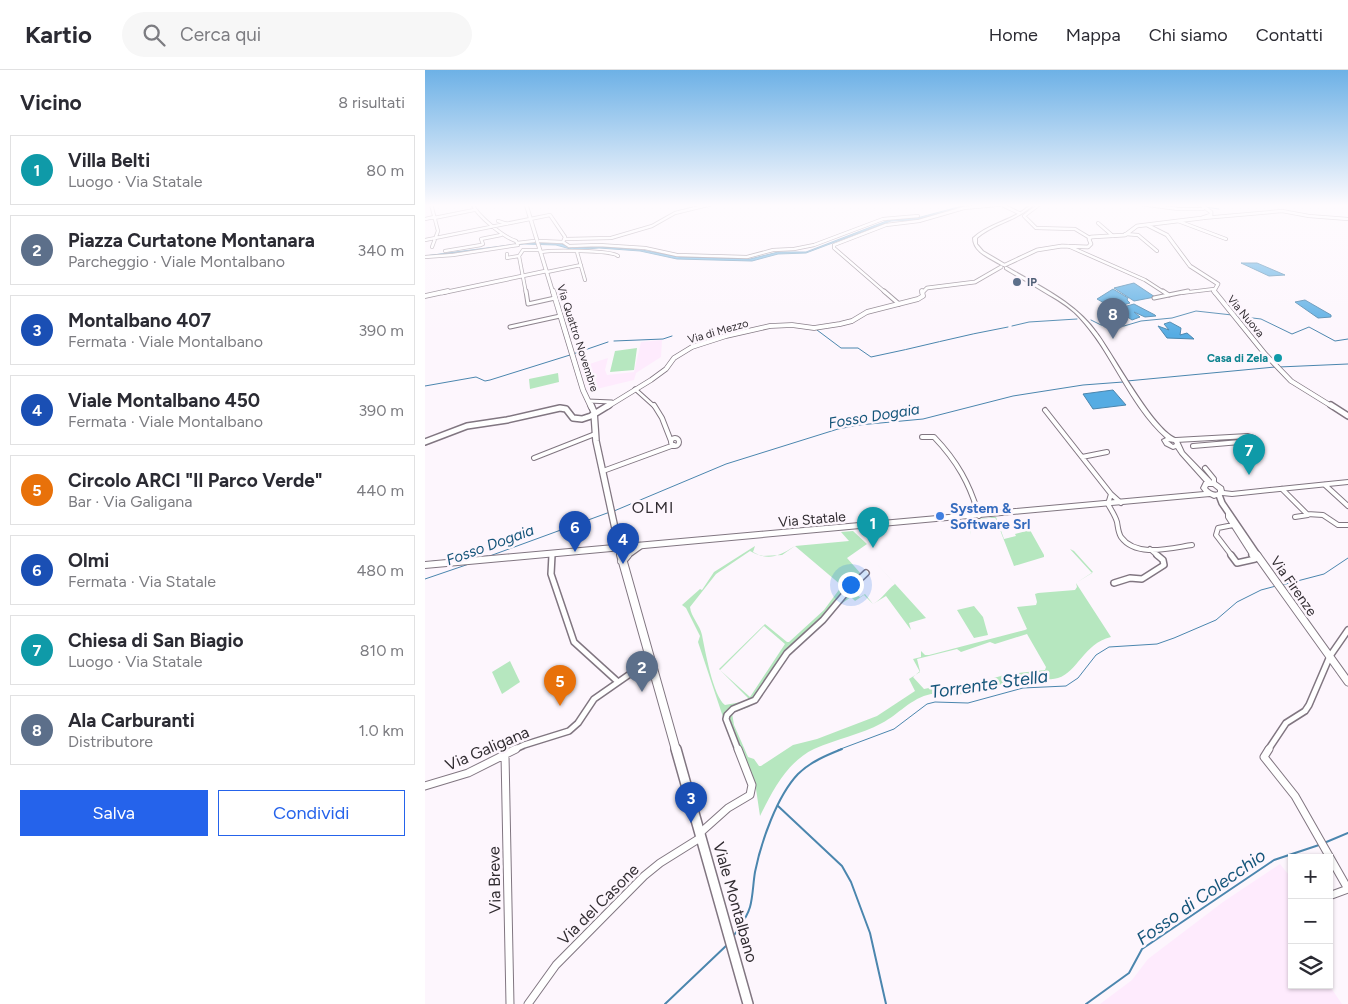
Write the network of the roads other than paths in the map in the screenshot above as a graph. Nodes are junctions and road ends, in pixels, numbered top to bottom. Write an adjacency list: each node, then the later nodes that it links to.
1 (460, 248): 14 (street)
2 (493, 248): 20 (street)
3 (533, 248): 18 (street)
4 (538, 248): 23 (main road, Via Quattro Novembre)
5 (548, 248): 16 (street)
6 (633, 248): 7 (street)
7 (800, 248)
8 (834, 248): 31 (street)
9 (977, 248): 22 (main road)
10 (1056, 248): 22 (street, Via di Mezzo)
11 (1072, 248): 27 (street)
12 (1153, 248): 15 (street)
13 (1177, 248): 26 (street, Via Nuova)
14 (445, 251)
15 (1157, 251)
16 (577, 252): 19 (street); 21 (street)
17 (507, 254): 18 (street)
18 (519, 256): 24 (street)
19 (618, 256)
20 (425, 257)
21 (581, 265): 23 (street); 25 (street)
22 (1005, 266): 31 (street, Via di Mezzo); 45 (main road)
23 (546, 272): 24 (street); 29 (main road, Via Quattro Novembre)
24 (522, 276): 28 (street); 29 (street)
25 (585, 280)
26 (1214, 289): 27 (street); 39 (street, Via Nuova)
27 (1169, 295): 30 (street)
28 (425, 296)
29 (555, 298): 32 (main road, Via Quattro Novembre)
30 (1154, 298)
31 (899, 304): 34 (street, Via di Mezzo)
32 (560, 316): 33 (street); 35 (main road, Via Quattro Novembre)
33 (510, 327)
34 (635, 390): 36 (street, Via di Mezzo); 40 (street)
35 (588, 401): 36 (street); 38 (main road, Via Quattro Novembre)
36 (612, 402): 38 (street, Via di Mezzo)
37 (1045, 410): 50 (street)
38 (594, 414): 41 (main road, Via Quattro Novembre); 44 (street, Via di Mezzo)
39 (1348, 416)
40 (669, 433): 46 (street); 46 (street)
41 (595, 434): 51 (street); 53 (main road, Via Quattro Novembre)
42 (922, 437): 63 (street)
43 (1213, 439): 45 (street); 47 (street); 47 (street)
44 (425, 442)
45 (1175, 442): 56 (main road)
46 (672, 443): 53 (street)
47 (1218, 444): 48 (street)
48 (1193, 446)
49 (1107, 452): 50 (street)
50 (1082, 457): 59 (street)
51 (535, 458)
52 (1205, 468): 56 (street)
53 (603, 470): 69 (main road, Via Quattro Novembre)
54 (1348, 482): 55 (main road, Via Statale)
55 (1325, 484): 57 (main road, Via Statale); 60 (street)
56 (1207, 488): 58 (main road, Via Statale); 58 (main road); 59 (main road, Via Statale)
57 (1282, 489): 58 (main road, Via Statale); 62 (street)
58 (1217, 494): 61 (street, Via Firenze)
59 (1110, 498): 63 (main road, Via Statale); 70 (street)
60 (1348, 506)
61 (1228, 512): 65 (street); 77 (street, Via Firenze)
62 (1308, 515): 64 (street); 66 (street)
63 (979, 516): 67 (main road, Via Statale)
64 (1295, 517)
65 (1233, 525): 65 (street)
66 (1348, 525)
67 (641, 546): 69 (main road, Via Statale); 72 (main road)
68 (1192, 546): 70 (street)
69 (621, 549): 71 (main road, Via Statale); 72 (main road, Viale Montalbano)
70 (1150, 549): 75 (street)
71 (552, 554): 73 (main road, Via Statale); 79 (street)
72 (622, 561): 78 (main road, Viale Montalbano)
73 (425, 565)
74 (867, 573): 83 (street, Via del Casone)
75 (1114, 583)
76 (1348, 630): 77 (street)
77 (1329, 658): 80 (street, Via Firenze); 84 (street)
78 (650, 660): 79 (street, Via Galigana); 83 (main road, Viale Montalbano)
79 (617, 681): 81 (street, Via Galigana)
80 (1348, 682)
81 (505, 754): 82 (street, Via Galigana); 86 (street, Via Breve)
82 (425, 786)
83 (700, 836): 87 (street, Via del Casone); 88 (main road, Viale Montalbano)
84 (1348, 889): 85 (street)
85 (1333, 895)
86 (510, 1004)
87 (529, 1004)
88 (748, 1004)

